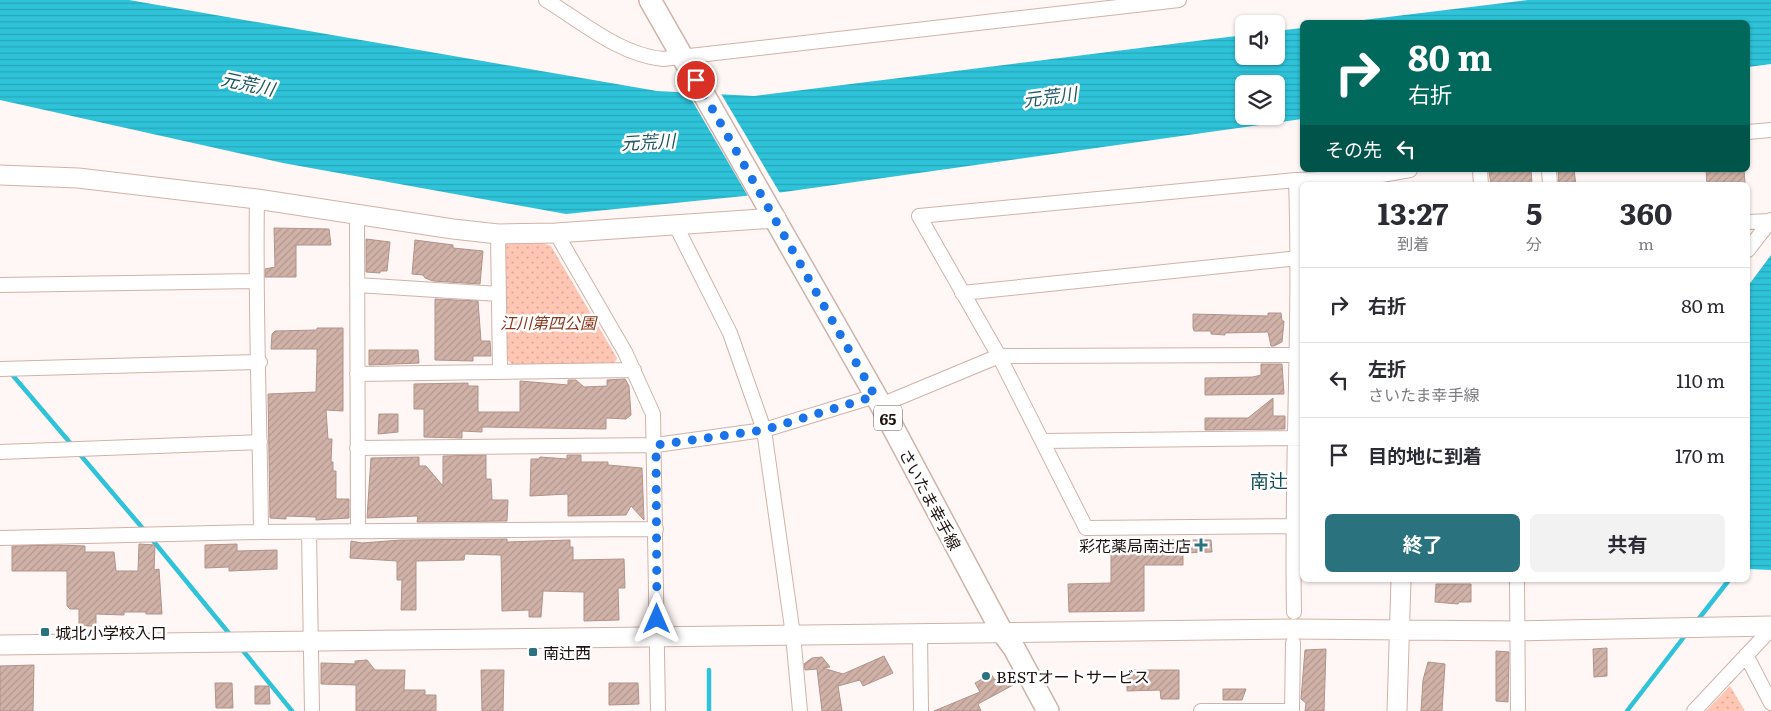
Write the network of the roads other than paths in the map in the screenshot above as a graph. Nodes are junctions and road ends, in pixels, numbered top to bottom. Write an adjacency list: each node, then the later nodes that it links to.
1 (546, 0): 4 (street)
2 (650, 0): 4 (main road, さいたま幸手線 / 65)
3 (1179, 0): 4 (street)
4 (685, 60): 12 (main road, さいたま幸手線 / 65)
5 (1771, 130): 6 (street)
6 (1750, 132)
7 (1403, 172): 10 (street)
8 (0, 175): 11 (street)
9 (1296, 180): 10 (street); 20 (street); 24 (street)
10 (1371, 181)
11 (257, 199): 13 (street); 21 (street)
12 (772, 212): 16 (street); 33 (main road, さいたま幸手線 / 65)
13 (357, 213): 18 (street); 23 (street)
14 (1771, 220): 15 (street); 19 (street)
15 (1750, 222)
16 (676, 226): 17 (street); 34 (street)
17 (556, 233): 18 (street); 30 (street)
18 (498, 234): 25 (street)
19 (1750, 247)
20 (1299, 258): 24 (street); 26 (street)
21 (256, 281): 22 (street); 28 (street)
22 (0, 285)
23 (357, 285): 25 (street); 32 (street)
24 (962, 293): 27 (street)
25 (499, 294): 31 (street)
26 (1298, 355): 27 (street); 35 (street)
27 (999, 356): 33 (street); 36 (street)
28 (260, 362): 29 (street); 37 (street)
29 (0, 369)
30 (634, 370): 31 (street); 38 (street)
31 (500, 371): 32 (street)
32 (357, 374): 39 (street)
33 (878, 400): 34 (street); 53 (main road, さいたま幸手線 / 65)
34 (764, 430): 38 (street); 55 (street)
35 (1299, 438): 36 (street); 41 (street)
36 (1043, 441): 41 (street)
37 (260, 442): 40 (street); 44 (street)
38 (656, 445): 39 (street); 42 (street)
39 (357, 448): 43 (street)
40 (0, 452)
41 (1292, 526): 49 (street)
42 (656, 529): 43 (street); 56 (street)
43 (358, 531): 45 (street)
44 (261, 532): 45 (street); 46 (street)
45 (309, 533): 57 (street)
46 (0, 538)
47 (1401, 582): 51 (street)
48 (1516, 582): 52 (street)
49 (1294, 612)
50 (1771, 627): 52 (street); 60 (street)
51 (1400, 629): 52 (street); 53 (street); 70 (street)
52 (1517, 631): 71 (street)
53 (1002, 632): 54 (street); 66 (main road, さいたま幸手線 / 65)
54 (920, 634): 55 (street); 65 (street)
55 (793, 635): 56 (street); 64 (street)
56 (657, 637): 57 (street); 63 (street)
57 (311, 641): 59 (street); 62 (street)
58 (1292, 643): 69 (street)
59 (0, 645)
60 (1746, 655): 61 (street); 72 (street)
61 (1771, 702)
62 (312, 711)
63 (658, 711)
64 (800, 711)
65 (921, 711)
66 (1048, 711)
67 (1202, 711): 68 (street)
68 (1286, 711)
69 (1292, 711)
70 (1397, 711)
71 (1518, 711)
72 (1694, 711)

